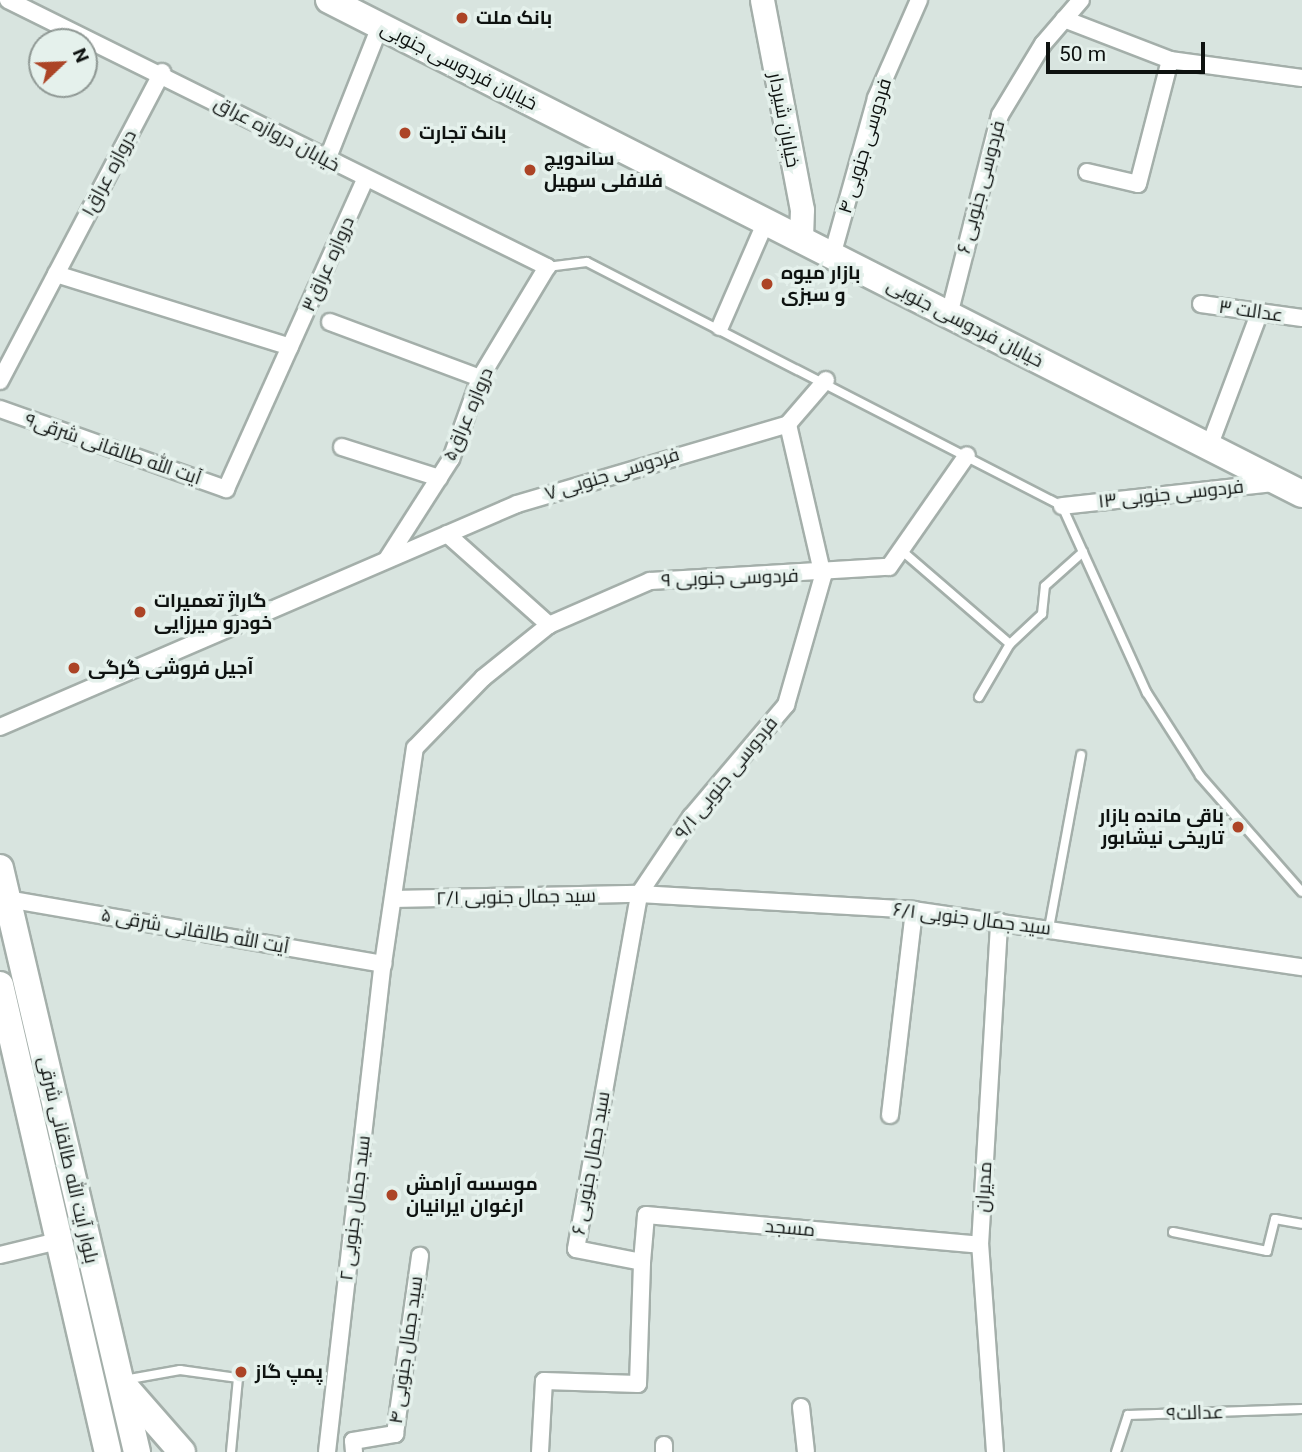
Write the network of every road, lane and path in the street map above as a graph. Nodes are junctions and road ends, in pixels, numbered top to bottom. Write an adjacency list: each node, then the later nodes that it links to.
1 (8, 0): 9 (street, خیابان دروازه عراق)
2 (329, 0): 7 (main road, خیابان فردوسی جنوبی)
3 (762, 0): 15 (street, خیابان شیردار)
4 (919, 0): 16 (street, فردوسی جنوبی ۴)
5 (1081, 0): 6 (street, فردوسی جنوبی ۶)
6 (1064, 19): 8 (street); 21 (street, فردوسی جنوبی ۶)
7 (380, 26): 11 (street); 14 (main road, خیابان فردوسی جنوبی)
8 (1170, 60): 10 (street); 12 (street)
9 (162, 72): 11 (street, خیابان دروازه عراق); 18 (street, دروازه عراق۱)
10 (1302, 78)
11 (327, 160): 13 (street, خیابان دروازه عراق)
12 (1087, 172)
13 (365, 180): 17 (street, خیابان دروازه عراق); 25 (street, دروازه عراق۳)
14 (766, 221): 15 (main road, خیابان فردوسی جنوبی); 24 (street)
15 (801, 239): 16 (main road, خیابان فردوسی جنوبی)
16 (832, 256): 21 (main road, خیابان فردوسی جنوبی)
17 (547, 267): 24 (lane); 26 (street, دروازه عراق۵)
18 (56, 274): 25 (street); 28 (street, دروازه عراق۱)
19 (1201, 304): 20 (street, عدالت ۳)
20 (1259, 314): 22 (street, عدالت ۳); 32 (street)
21 (949, 315): 32 (main road, خیابان فردوسی جنوبی)
22 (1302, 318)
23 (330, 322): 26 (street)
24 (720, 327): 27 (lane)
25 (290, 347): 36 (street, دروازه عراق۳)
26 (480, 378): 34 (street, دروازه عراق۵)
27 (826, 380): 30 (street); 33 (lane)
28 (0, 381)
29 (0, 409): 36 (street, آیت الله طالقانی شرقی۹)
30 (788, 424): 38 (street, فردوسی جنوبی ۷); 42 (street)
31 (342, 447): 34 (street)
32 (1209, 447): 35 (main road, خیابان فردوسی جنوبی)
33 (967, 456): 37 (lane); 39 (street, فردوسی جنوبی ۹)
34 (439, 478): 41 (street, دروازه عراق۵)
35 (1291, 488): 37 (street, فردوسی جنوبی ۱۳)
36 (226, 489)
37 (1062, 506): 40 (lane)
38 (447, 534): 41 (street, فردوسی جنوبی ۷); 43 (street)
39 (901, 549): 42 (street, فردوسی جنوبی ۹); 44 (lane)
40 (1083, 552): 44 (lane); 49 (lane)
41 (387, 559): 46 (street, فردوسی جنوبی ۷)
42 (823, 576): 43 (street, فردوسی جنوبی ۹); 50 (street, فردوسی جنوبی ۹/۱)
43 (549, 625): 52 (street, فردوسی جنوبی ۹)
44 (1010, 644): 45 (lane)
45 (979, 697)
46 (0, 727)
47 (1081, 755): 55 (lane)
48 (0, 868): 51 (main road, بلوار آیت الله طالقانی شرقی)
49 (1302, 892)
50 (639, 894): 52 (street, سید جمال جنوبی ۲/۱); 53 (street, سید جمال جنوبی ۶/۱); 66 (street, سید جمال جنوبی ۶)
51 (7, 899): 56 (street, آیت الله طالقانی شرقی ۵); 67 (main road, بلوار آیت الله طالقانی شرقی)
52 (393, 899): 56 (street, فردوسی جنوبی ۹)
53 (914, 910): 54 (street, سید جمال جنوبی ۶/۱); 59 (street)
54 (999, 922): 55 (street, سید جمال جنوبی ۶/۱); 63 (street, مدیران)
55 (1049, 928): 57 (street, سید جمال جنوبی ۶/۱)
56 (383, 964): 74 (street, سید جمال جنوبی ۲)
57 (1302, 967)
58 (0, 985): 62 (main road, بلوار آیت الله طالقانی شرقی)
59 (890, 1115)
60 (1302, 1224): 61 (lane)
61 (1173, 1231)
62 (58, 1241): 64 (street); 70 (main road, بلوار آیت الله طالقانی شرقی)
63 (980, 1245): 66 (street, مسجد); 78 (street, مدیران)
64 (0, 1255)
65 (420, 1256): 75 (street, سید جمال جنوبی ۴)
66 (642, 1262): 76 (street)
67 (120, 1380): 71 (main road, بلوار آیت الله طالقانی شرقی); 72 (main road); 73 (lane)
68 (801, 1407): 77 (street)
69 (1302, 1409): 79 (lane, عدالت۹)
70 (108, 1452)
71 (137, 1452)
72 (182, 1452)
73 (231, 1452)
74 (327, 1452)
75 (354, 1452)
76 (540, 1452)
77 (806, 1452)
78 (995, 1452)
79 (1116, 1452)

